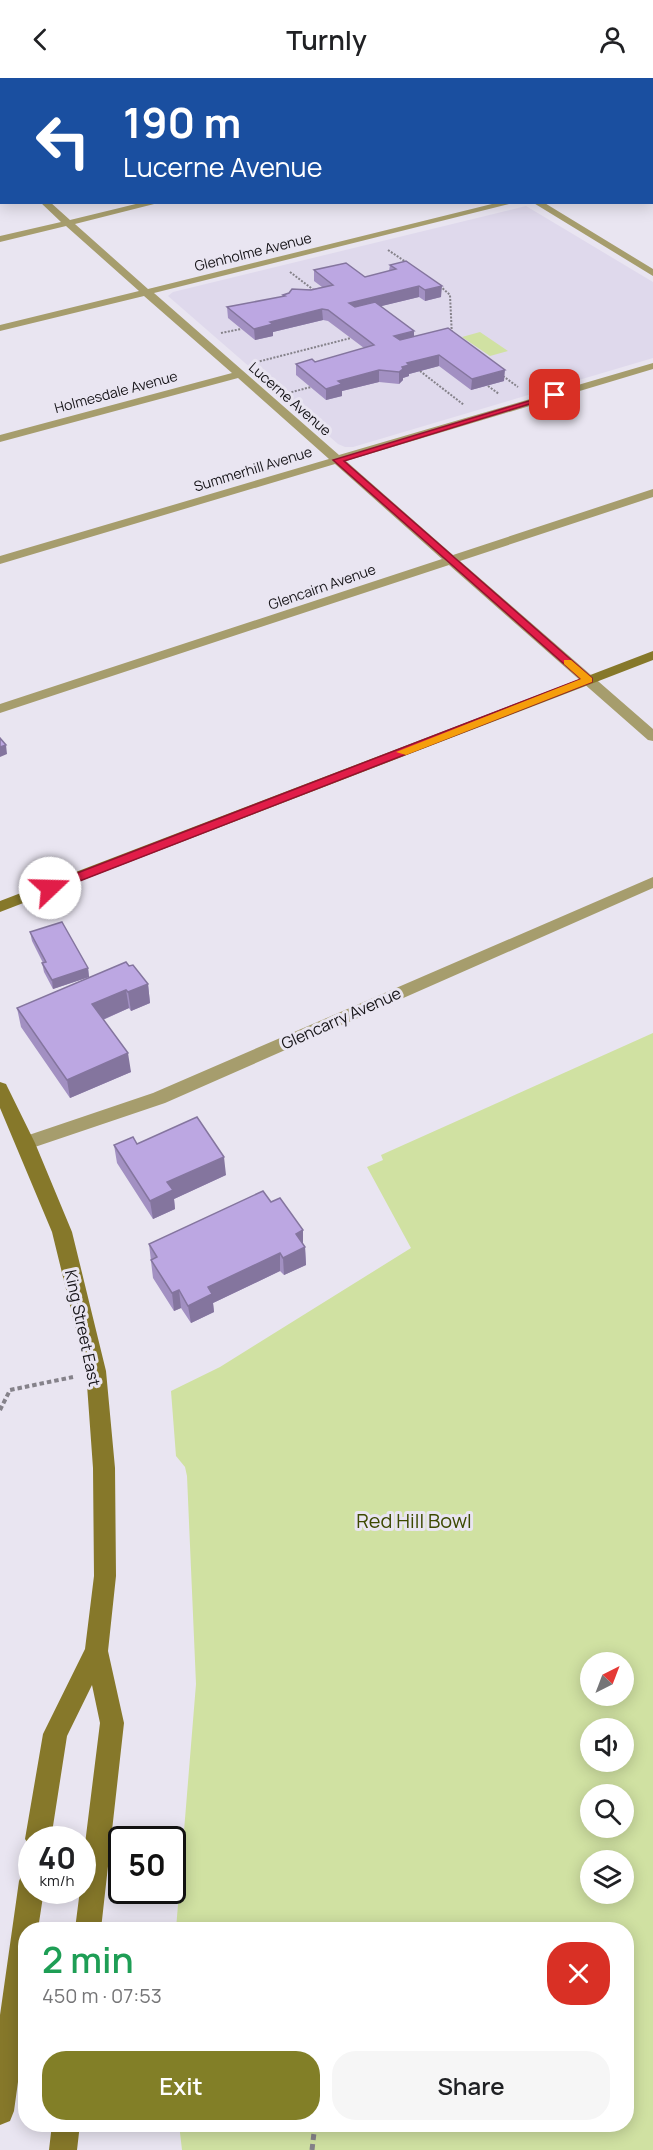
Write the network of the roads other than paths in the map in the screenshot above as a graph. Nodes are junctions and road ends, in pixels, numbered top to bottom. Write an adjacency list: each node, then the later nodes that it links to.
1 (46, 204): 5 (street, Lucerne Avenue)
2 (149, 204): 5 (street)
3 (505, 204): 8 (street, Glenholme Avenue)
4 (539, 204): 7 (street)
5 (68, 223): 6 (street); 8 (street, Lucerne Avenue)
6 (0, 239)
7 (653, 273)
8 (146, 292): 9 (street, Glenholme Avenue); 11 (street, Lucerne Avenue)
9 (0, 328)
10 (653, 366): 13 (street, Summerhill Avenue)
11 (236, 371): 12 (street, Holmesdale Avenue); 13 (street, Lucerne Avenue)
12 (0, 439)
13 (338, 460): 15 (street, Summerhill Avenue); 16 (street, Lucerne Avenue)
14 (653, 493): 16 (street, Glencairn Avenue)
15 (0, 560)
16 (451, 560): 18 (street, Lucerne Avenue); 19 (street, Glencairn Avenue)
17 (653, 656): 18 (main road)
18 (588, 680): 20 (street, Lucerne Avenue); 22 (main road)
19 (0, 709)
20 (653, 737)
21 (653, 882): 24 (street, Glencarry Avenue)
22 (0, 907)
23 (0, 1089): 24 (main road, King Street East)
24 (26, 1143): 25 (main road, King Street East)
25 (96, 1651): 26 (main road, King Street East); 29 (main road, King Street East)
26 (40, 1826)
27 (29, 1904): 28 (main road)
28 (26, 1922)
29 (89, 1922)
30 (18, 1982): 31 (main road)
31 (0, 2111)
32 (65, 2132): 33 (main road)
33 (63, 2150)

